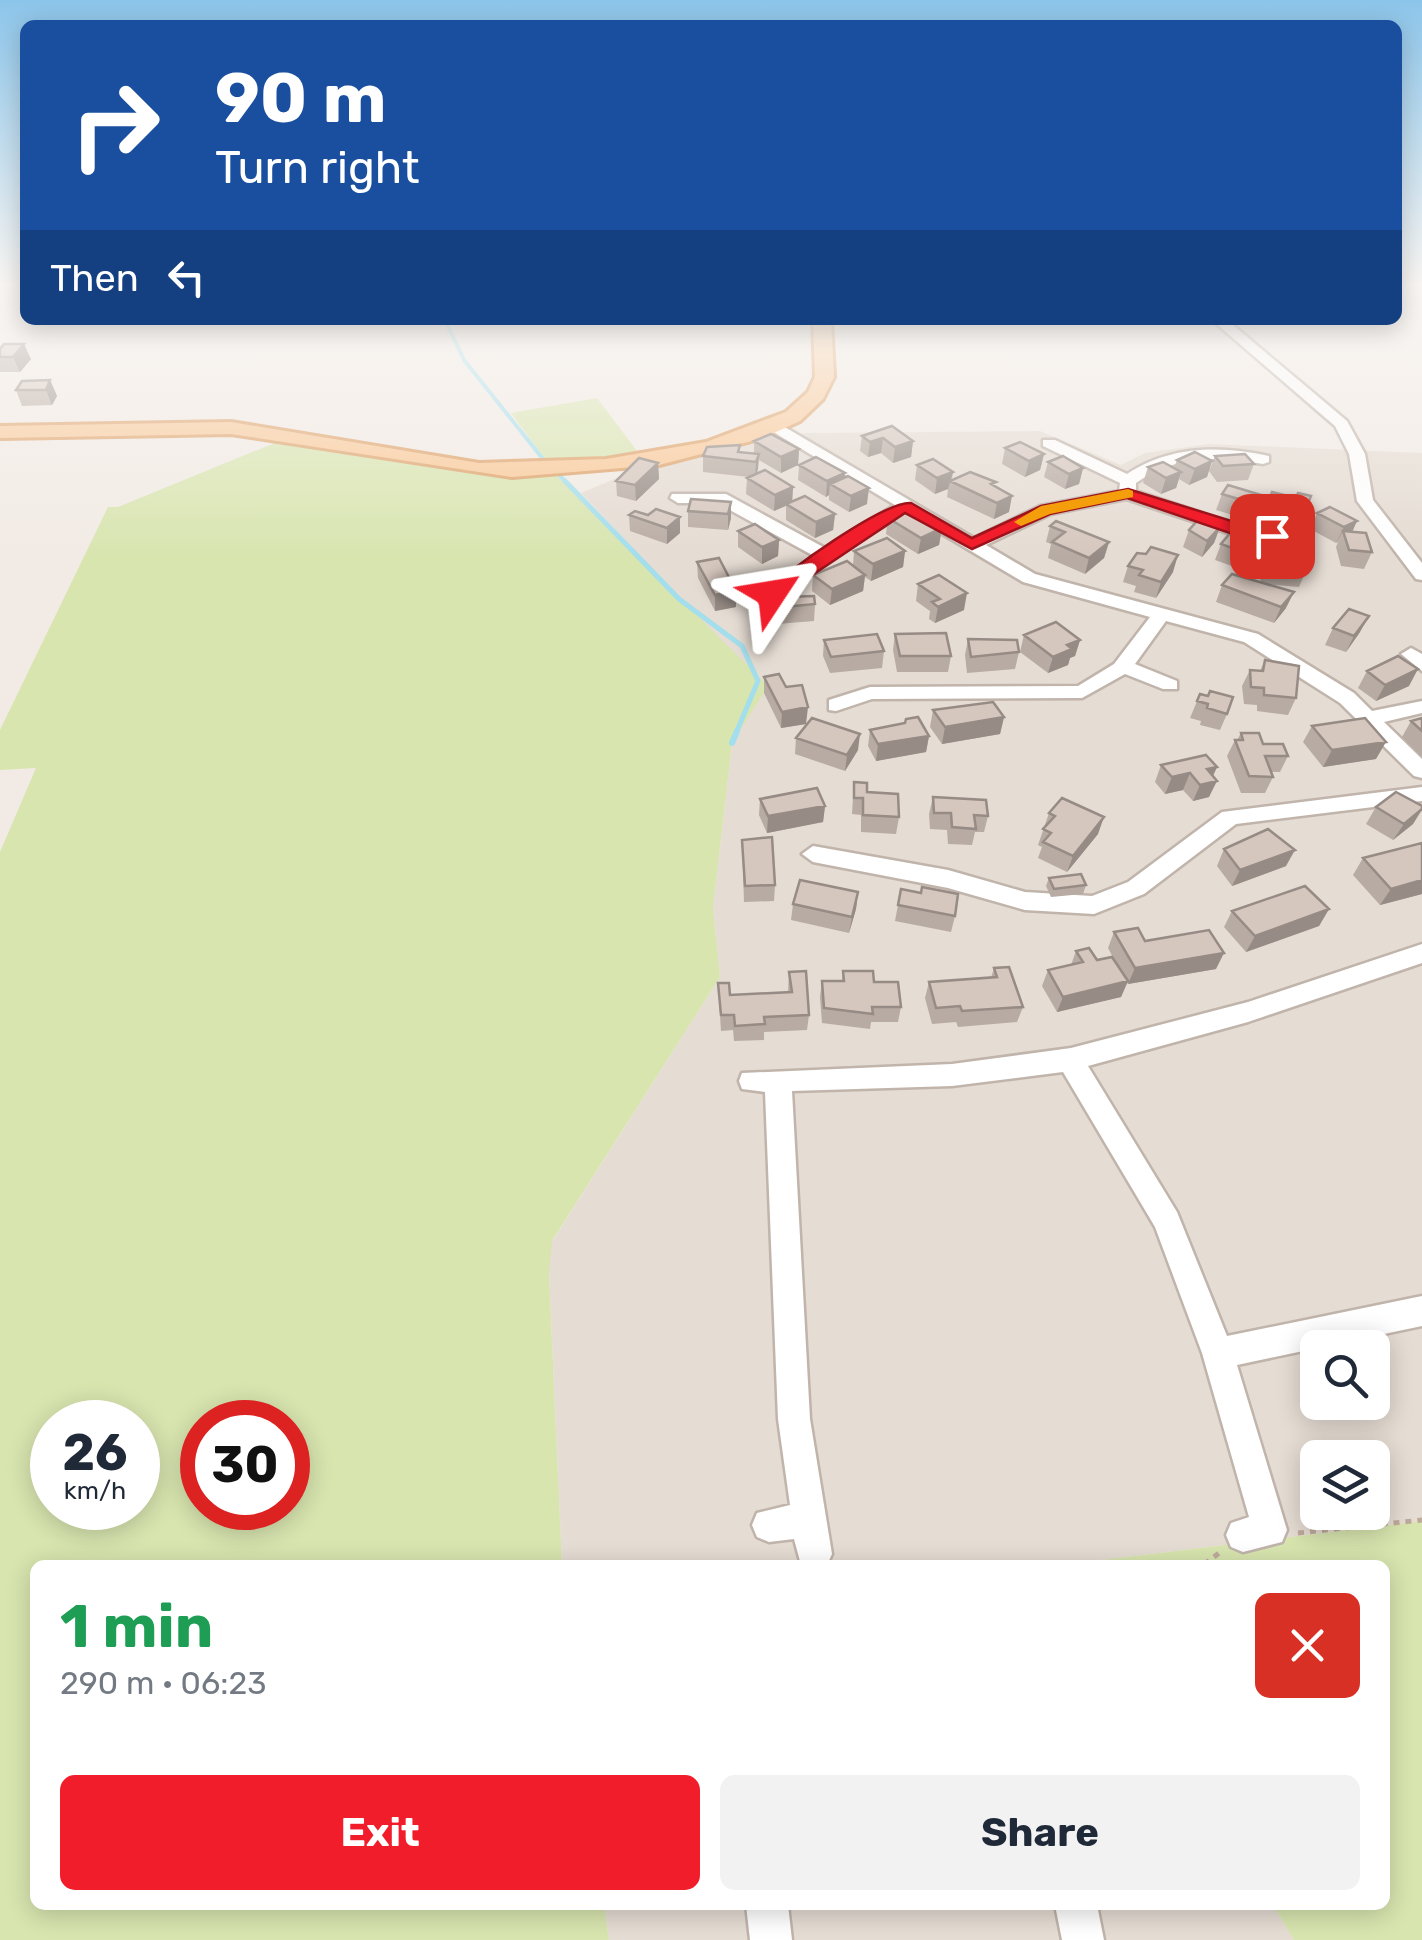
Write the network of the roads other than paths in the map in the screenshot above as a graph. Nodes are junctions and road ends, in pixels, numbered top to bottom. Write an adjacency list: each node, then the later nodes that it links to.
1 (824, 376): 3 (main road)
2 (1285, 376): 13 (street)
3 (776, 428): 4 (main road); 9 (street)
4 (0, 432)
5 (1049, 443): 7 (street)
6 (1263, 459): 7 (street)
7 (1128, 487): 10 (street); 11 (street)
8 (678, 498): 12 (street)
9 (906, 507): 11 (street); 12 (street)
10 (1262, 539)
11 (972, 544): 15 (street)
12 (826, 556): 14 (street)
13 (1422, 575)
14 (772, 594)
15 (1161, 615): 16 (street); 20 (street)
16 (1123, 666): 17 (street); 18 (street)
17 (1170, 685)
18 (836, 705)
19 (1422, 707): 20 (street)
20 (1366, 719): 21 (street)
21 (1422, 770)
22 (1422, 794): 23 (street)
23 (813, 854)
24 (1422, 953): 25 (street)
25 (1070, 1060): 27 (street); 28 (street)
26 (1422, 1311): 27 (street)
27 (1218, 1354): 29 (street)
28 (769, 1526)
29 (1256, 1532)
30 (768, 1910): 32 (street)
31 (1077, 1910): 33 (street)
32 (771, 1940)
33 (1084, 1940)

